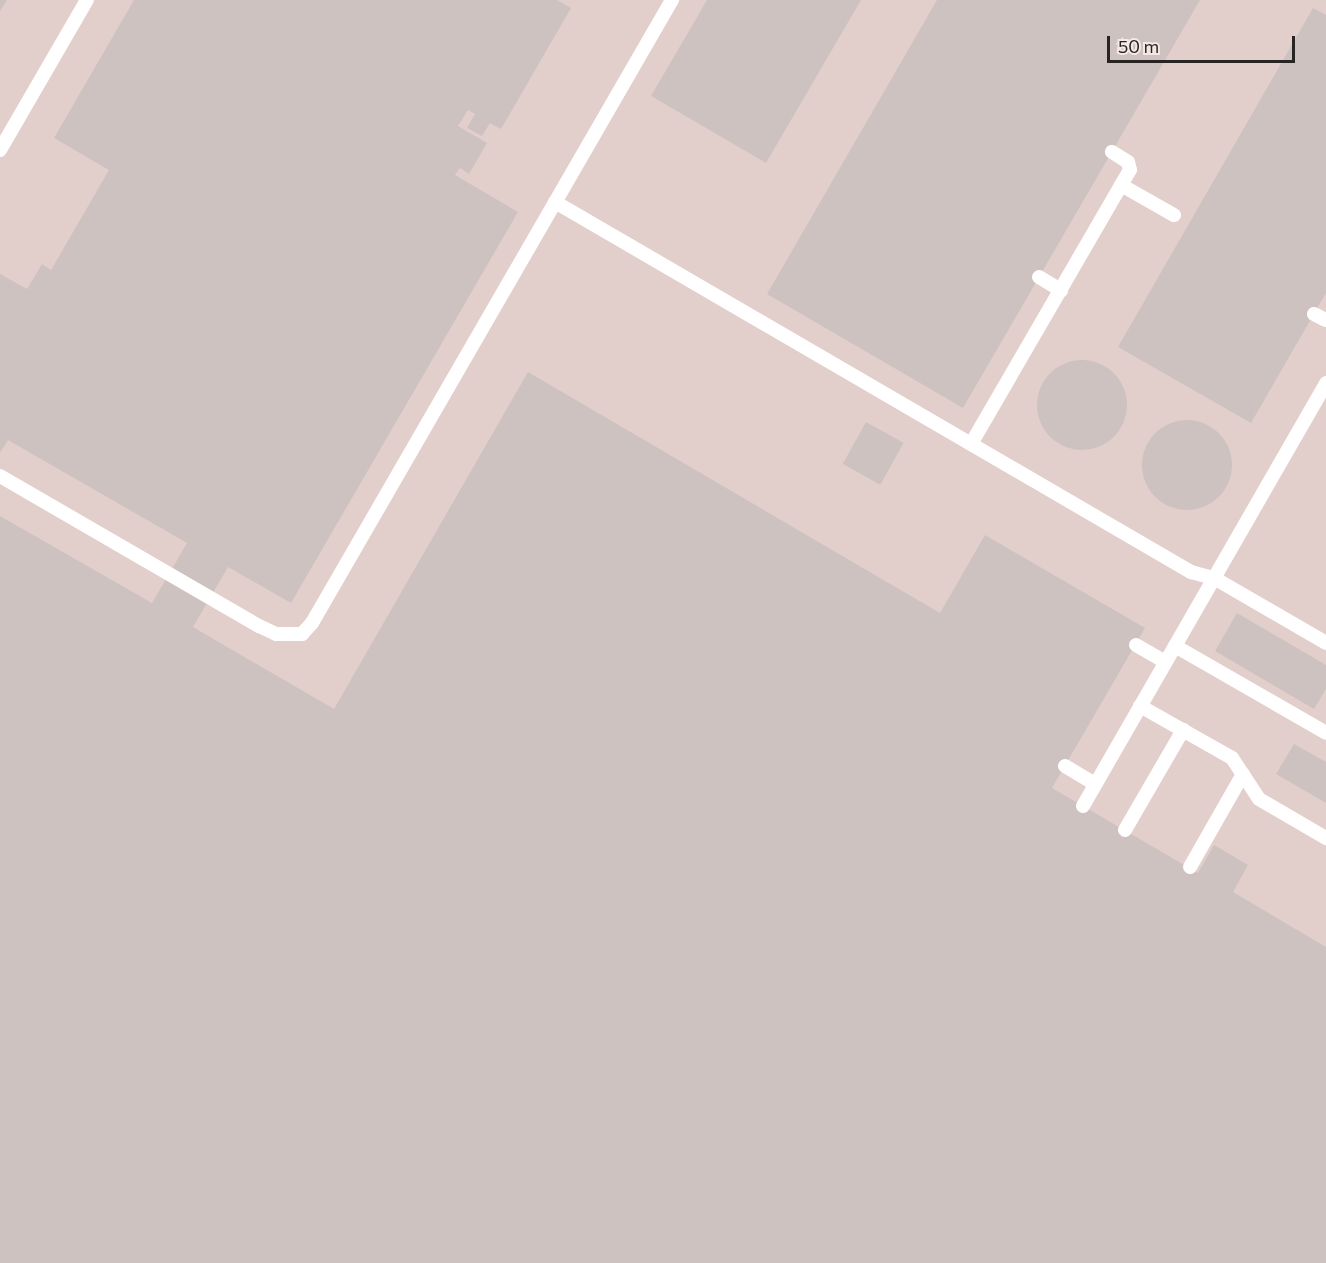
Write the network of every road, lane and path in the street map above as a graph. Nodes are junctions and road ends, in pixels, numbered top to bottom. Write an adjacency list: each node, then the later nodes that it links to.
1 (87, 0): 3 (lane)
2 (672, 0): 6 (lane)
3 (0, 150)
4 (1112, 152): 5 (lane)
5 (1121, 185): 7 (lane); 9 (lane)
6 (555, 202): 11 (lane); 12 (lane)
7 (1174, 215)
8 (1039, 277): 9 (lane)
9 (1061, 290): 11 (lane)
10 (1326, 383): 13 (lane)
11 (971, 444): 13 (lane)
12 (0, 476)
13 (1214, 578): 14 (lane); 16 (lane)
14 (1326, 643)
15 (1136, 645): 17 (lane)
16 (1175, 646): 17 (lane); 20 (lane)
17 (1165, 662): 18 (lane)
18 (1140, 706): 19 (lane); 23 (lane)
19 (1183, 730): 22 (lane); 25 (lane)
20 (1326, 733)
21 (1065, 766): 23 (lane)
22 (1243, 774): 26 (lane); 27 (lane)
23 (1095, 784): 24 (lane)
24 (1083, 806)
25 (1125, 830)
26 (1326, 838)
27 (1190, 867)

